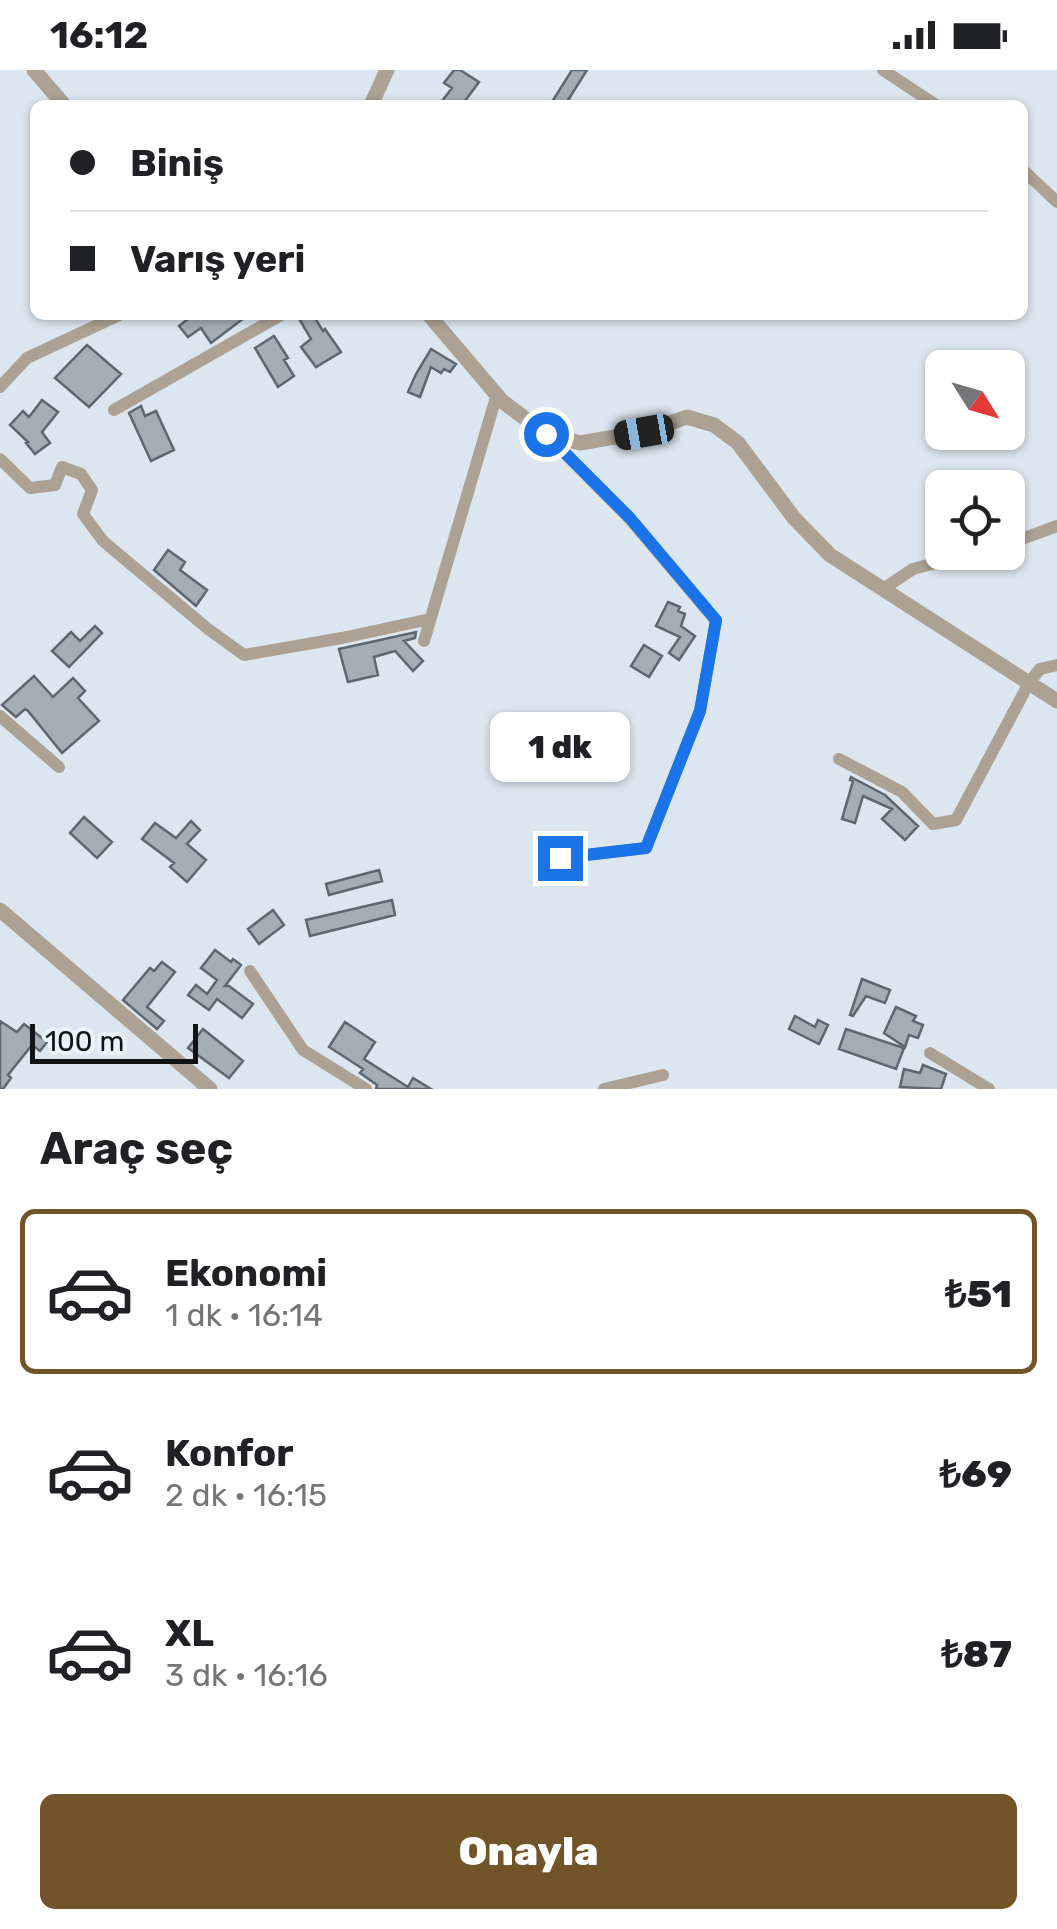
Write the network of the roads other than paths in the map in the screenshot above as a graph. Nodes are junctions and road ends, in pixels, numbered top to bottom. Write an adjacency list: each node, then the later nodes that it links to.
1 (34, 70): 4 (street)
2 (387, 70): 5 (street)
3 (883, 70): 6 (street)
4 (60, 100)
5 (373, 100)
6 (928, 100)
7 (1028, 175): 8 (street)
8 (1057, 202)
9 (108, 320): 12 (street)
10 (272, 320): 14 (street)
11 (433, 320): 13 (street)
12 (0, 387)
13 (497, 394): 15 (street); 21 (street)
14 (114, 410)
15 (546, 434): 20 (street); 29 (street)
16 (0, 460): 21 (street)
17 (1057, 526): 18 (street)
18 (1025, 538)
19 (925, 566): 20 (street)
20 (884, 589): 24 (street)
21 (430, 619): 22 (street)
22 (424, 642)
23 (1057, 665): 24 (street)
24 (1029, 683): 25 (street); 27 (street)
25 (1057, 701)
26 (0, 716): 28 (street)
27 (839, 758)
28 (59, 768)
29 (560, 858)
30 (0, 910): 34 (street)
31 (250, 971): 35 (street)
32 (930, 1053): 37 (street)
33 (663, 1075): 36 (street)
34 (210, 1089)
35 (366, 1089)
36 (604, 1089)
37 (989, 1089)

